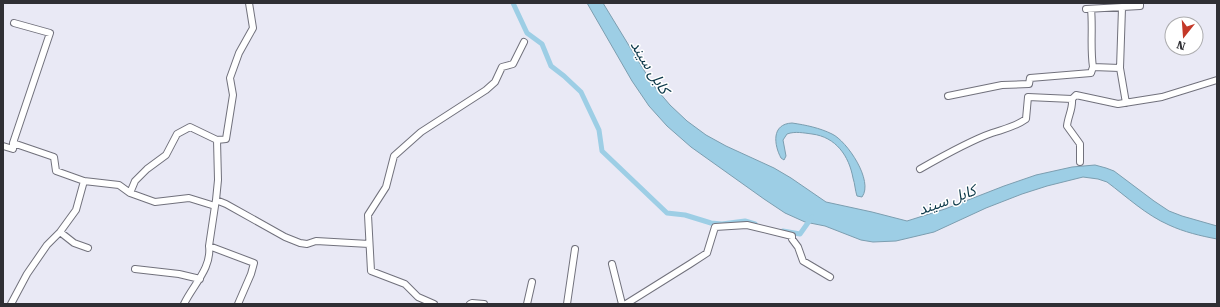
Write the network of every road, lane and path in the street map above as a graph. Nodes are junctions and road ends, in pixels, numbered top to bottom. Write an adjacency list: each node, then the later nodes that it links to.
1 (249, 3): 12 (street)
2 (1140, 3): 3 (street)
3 (1122, 8): 6 (street); 7 (street)
4 (14, 23): 13 (street)
5 (524, 42): 21 (street)
6 (1093, 67): 7 (street); 9 (street)
7 (1120, 68): 11 (street)
8 (1217, 80): 11 (street)
9 (948, 96)
10 (1072, 99): 11 (street); 15 (street); 16 (street)
11 (1126, 103)
12 (217, 140): 18 (street); 19 (street)
13 (13, 143): 14 (street); 17 (street)
14 (3, 146)
15 (1080, 162)
16 (920, 169)
17 (84, 180): 18 (street); 20 (street)
18 (130, 193): 19 (street)
19 (216, 203): 21 (street); 22 (street)
20 (60, 232): 23 (street); 31 (street)
21 (369, 244): 30 (street)
22 (209, 246): 28 (street); 33 (street)
23 (88, 248)
24 (575, 249): 39 (street)
25 (612, 264): 40 (street)
26 (135, 269): 28 (street)
27 (830, 277): 41 (street)
28 (200, 279): 32 (street)
29 (532, 282): 38 (street)
30 (418, 297): 34 (street); 35 (street)
31 (11, 304)
32 (184, 304)
33 (238, 304)
34 (419, 304)
35 (434, 304)
36 (470, 304): 37 (street)
37 (484, 304)
38 (527, 304)
39 (567, 304)
40 (622, 304)
41 (626, 304)

